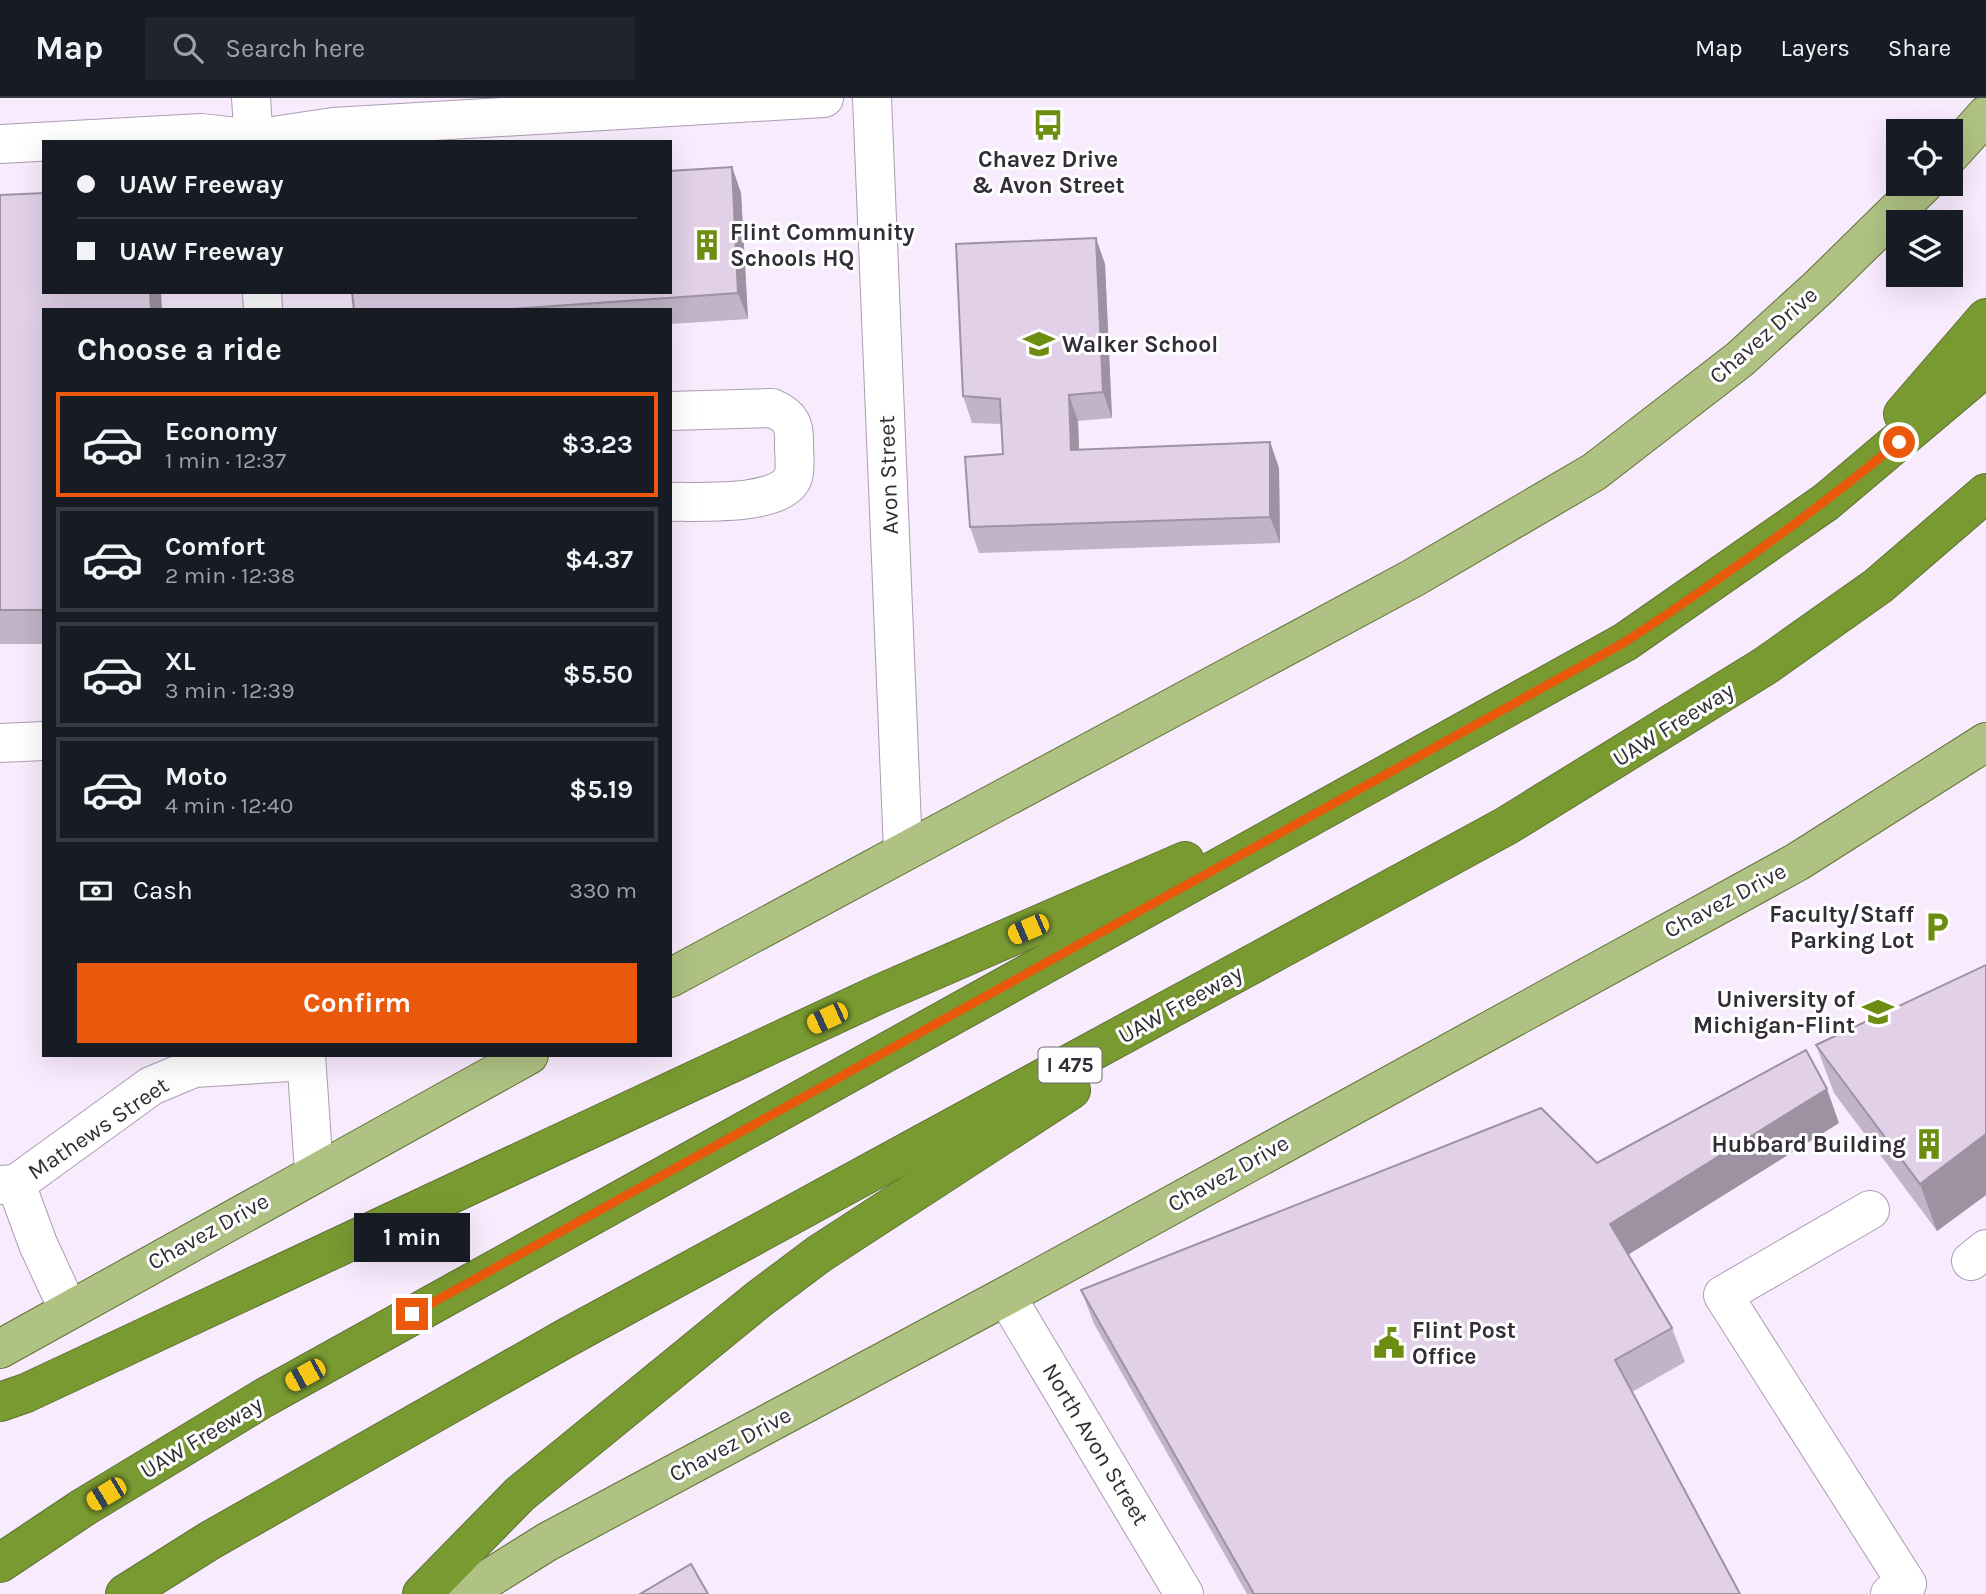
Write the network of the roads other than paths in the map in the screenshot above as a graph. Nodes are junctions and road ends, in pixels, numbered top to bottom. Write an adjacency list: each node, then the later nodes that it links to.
1 (251, 98): 7 (street)
2 (824, 98): 4 (street)
3 (872, 98): 24 (street, Avon Street)
4 (552, 107): 7 (street)
5 (1986, 115): 8 (main road)
6 (73, 140): 7 (street)
7 (254, 140)
8 (1963, 141)
9 (42, 142): 10 (street)
10 (0, 144)
11 (1912, 196): 24 (main road, Chavez Drive)
12 (1986, 318): 17 (highway)
13 (1986, 368): 17 (highway, UAW Freeway)
14 (672, 411): 16 (street)
15 (1986, 493): 19 (highway, UAW Freeway / I 475)
16 (672, 502)
17 (1826, 502): 23 (highway, UAW Freeway)
18 (1986, 506): 19 (highway)
19 (1878, 586): 25 (highway, UAW Freeway / I 475)
20 (42, 741): 22 (street)
21 (1986, 742): 32 (main road, Chavez Drive)
22 (0, 743)
23 (1405, 765): 35 (highway); 36 (highway, UAW Freeway)
24 (903, 851): 26 (main road, Chavez Drive)
25 (1310, 934): 37 (highway, UAW Freeway / I 475); 38 (highway)
26 (672, 977)
27 (524, 1057): 29 (main road, Chavez Drive)
28 (306, 1058): 29 (street); 30 (street, Mathews Street)
29 (314, 1172): 33 (main road, Chavez Drive)
30 (8, 1184): 33 (street, Mathews Street)
31 (1870, 1210): 41 (street)
32 (1006, 1296): 39 (main road, Chavez Drive); 40 (street, North Avon Street)
33 (68, 1309): 34 (main road, Chavez Drive)
34 (0, 1349)
35 (0, 1402)
36 (0, 1563)
37 (125, 1594)
38 (422, 1594)
39 (464, 1594)
40 (1184, 1594)
41 (1890, 1594)

